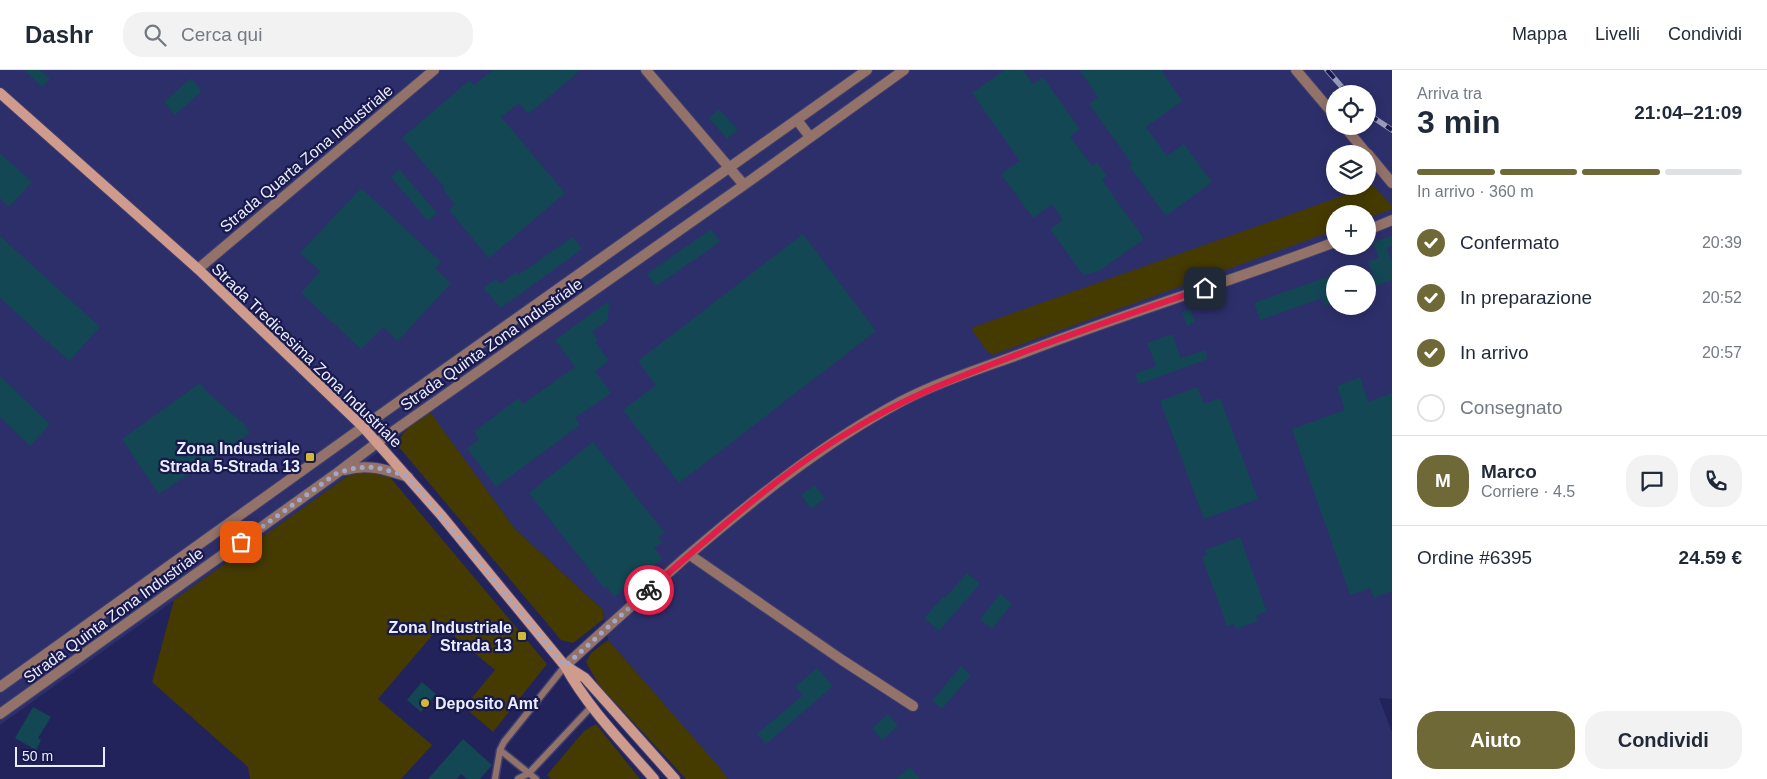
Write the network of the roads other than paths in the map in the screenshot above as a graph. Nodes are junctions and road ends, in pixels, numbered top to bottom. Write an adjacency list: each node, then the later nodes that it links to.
1 (434, 70): 19 (street, Strada Quarta Zona Industriale)
2 (646, 70): 13 (street)
3 (867, 70): 8 (street, Strada Quinta Zona Industriale)
4 (904, 70): 10 (street, Strada Quinta Zona Industriale)
5 (1296, 70): 7 (street)
6 (0, 93): 19 (main road, Strada Tredicesima Zona Industriale)
7 (1326, 105)
8 (797, 120): 10 (street); 13 (street, Strada Quinta Zona Industriale)
9 (1351, 135): 11 (street)
10 (810, 137): 15 (street, Strada Quinta Zona Industriale)
11 (1360, 145)
12 (1376, 164): 14 (street)
13 (730, 168): 15 (street); 20 (street, Strada Quinta Zona Industriale)
14 (1392, 183)
15 (744, 185): 21 (street, Strada Quinta Zona Industriale)
16 (1392, 220): 17 (street)
17 (1376, 227)
18 (1326, 245): 24 (street)
19 (198, 269): 20 (main road, Strada Tredicesima Zona Industriale)
20 (364, 427): 21 (main road, Strada Tredicesima Zona Industriale); 26 (street, Strada Quinta Zona Industriale)
21 (378, 442): 22 (street, Strada Quinta Zona Industriale); 23 (main road, Strada Tredicesima Zona Industriale)
22 (337, 473): 23 (street); 29 (street, Strada Quinta Zona Industriale)
23 (408, 477): 25 (main road, Strada Tredicesima Zona Industriale)
24 (690, 555): 25 (street); 28 (street)
25 (565, 666): 27 (main road); 30 (lane); 36 (main road)
26 (0, 687)
27 (592, 706): 31 (lane); 35 (main road)
28 (913, 706)
29 (0, 714)
30 (500, 750): 31 (lane); 32 (lane)
31 (529, 773): 33 (lane); 34 (lane)
32 (495, 779)
33 (518, 779)
34 (536, 779)
35 (654, 779)
36 (675, 779)

